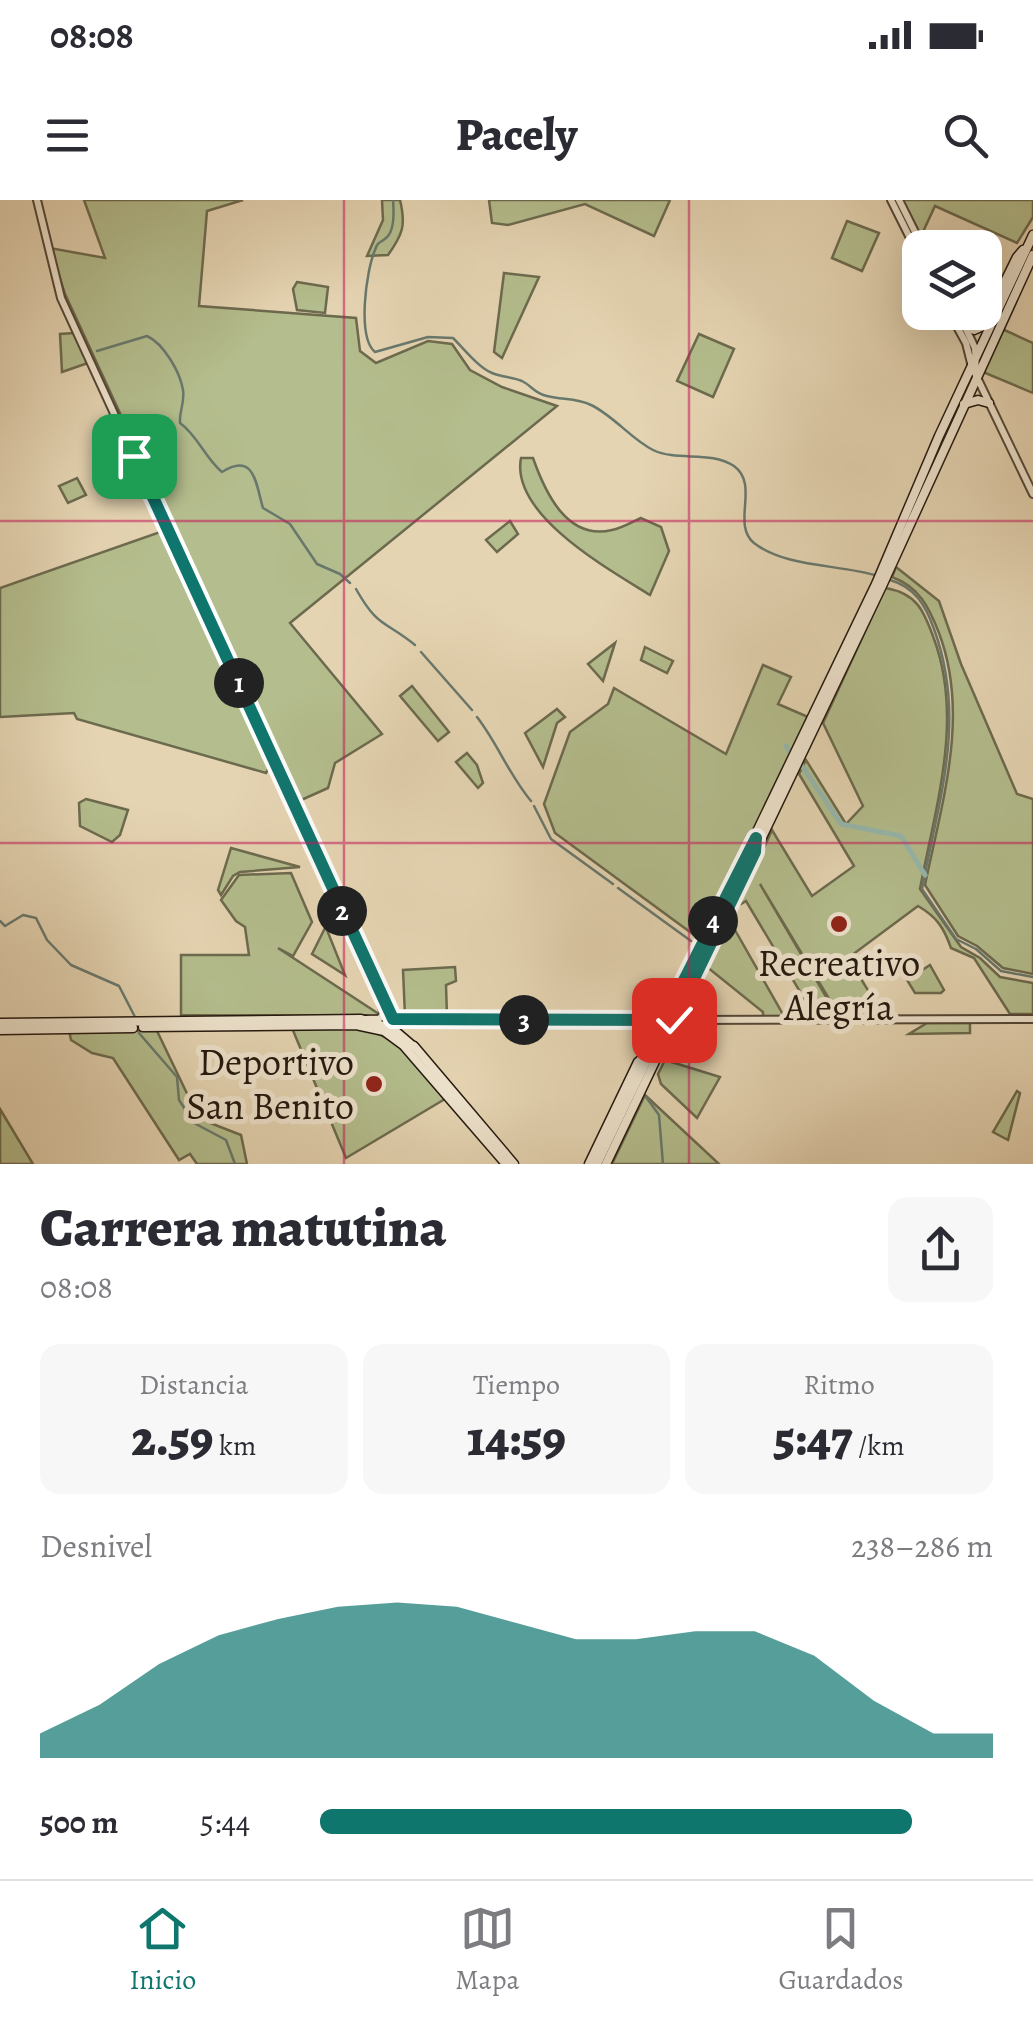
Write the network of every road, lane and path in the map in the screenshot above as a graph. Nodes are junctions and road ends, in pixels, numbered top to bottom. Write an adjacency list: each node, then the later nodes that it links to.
1 (36, 200): 26 (street)
2 (895, 200): 3 (street); 4 (street)
3 (908, 230)
4 (912, 230)
5 (1033, 234): 6 (main road)
6 (1030, 251): 7 (main road); 8 (main road); 13 (main road)
7 (1002, 287)
8 (1002, 305)
9 (964, 330): 11 (street)
10 (988, 330): 11 (main road)
11 (974, 352): 12 (main road); 13 (street)
12 (972, 367): 13 (street); 17 (main road)
13 (976, 377): 14 (street); 15 (main road)
14 (989, 403): 15 (main road); 19 (street)
15 (964, 404): 16 (main road)
16 (955, 422): 17 (main road); 18 (main road)
17 (940, 436): 18 (main road); 20 (main road)
18 (939, 457): 20 (main road)
19 (1033, 494)
20 (887, 567): 21 (main road)
21 (879, 585): 22 (main road); 23 (main road)
22 (838, 679): 23 (main road); 24 (main road)
23 (826, 686): 24 (main road); 25 (main road)
24 (828, 699): 25 (main road)
25 (758, 837): 31 (main road); 31 (main road)
26 (374, 980): 27 (street); 34 (street)
27 (384, 1010): 33 (street); 34 (main road)
28 (295, 1018): 29 (main road); 33 (main road); 38 (main road)
29 (255, 1019): 32 (main road); 38 (main road)
30 (1033, 1019): 31 (street)
31 (669, 1020): 34 (street); 40 (main road); 44 (main road)
32 (169, 1021): 36 (main road); 37 (main road)
33 (366, 1023): 34 (main road); 38 (main road); 39 (main road)
34 (393, 1025): 39 (main road); 43 (main road)
35 (0, 1026): 36 (main road)
36 (86, 1026): 37 (main road)
37 (231, 1027): 38 (main road)
38 (277, 1027)
39 (403, 1045): 41 (main road)
40 (650, 1051): 42 (main road); 45 (main road)
41 (419, 1063): 43 (main road); 47 (main road)
42 (644, 1066): 44 (main road); 45 (main road)
43 (438, 1074): 46 (main road)
44 (645, 1085): 54 (main road)
45 (621, 1105): 48 (main road)
46 (479, 1122): 47 (main road); 49 (main road)
47 (484, 1138): 49 (main road); 50 (main road)
48 (605, 1138): 52 (main road); 53 (main road)
49 (498, 1143): 51 (main road)
50 (506, 1164)
51 (514, 1164)
52 (589, 1164)
53 (597, 1164)
54 (606, 1164)

